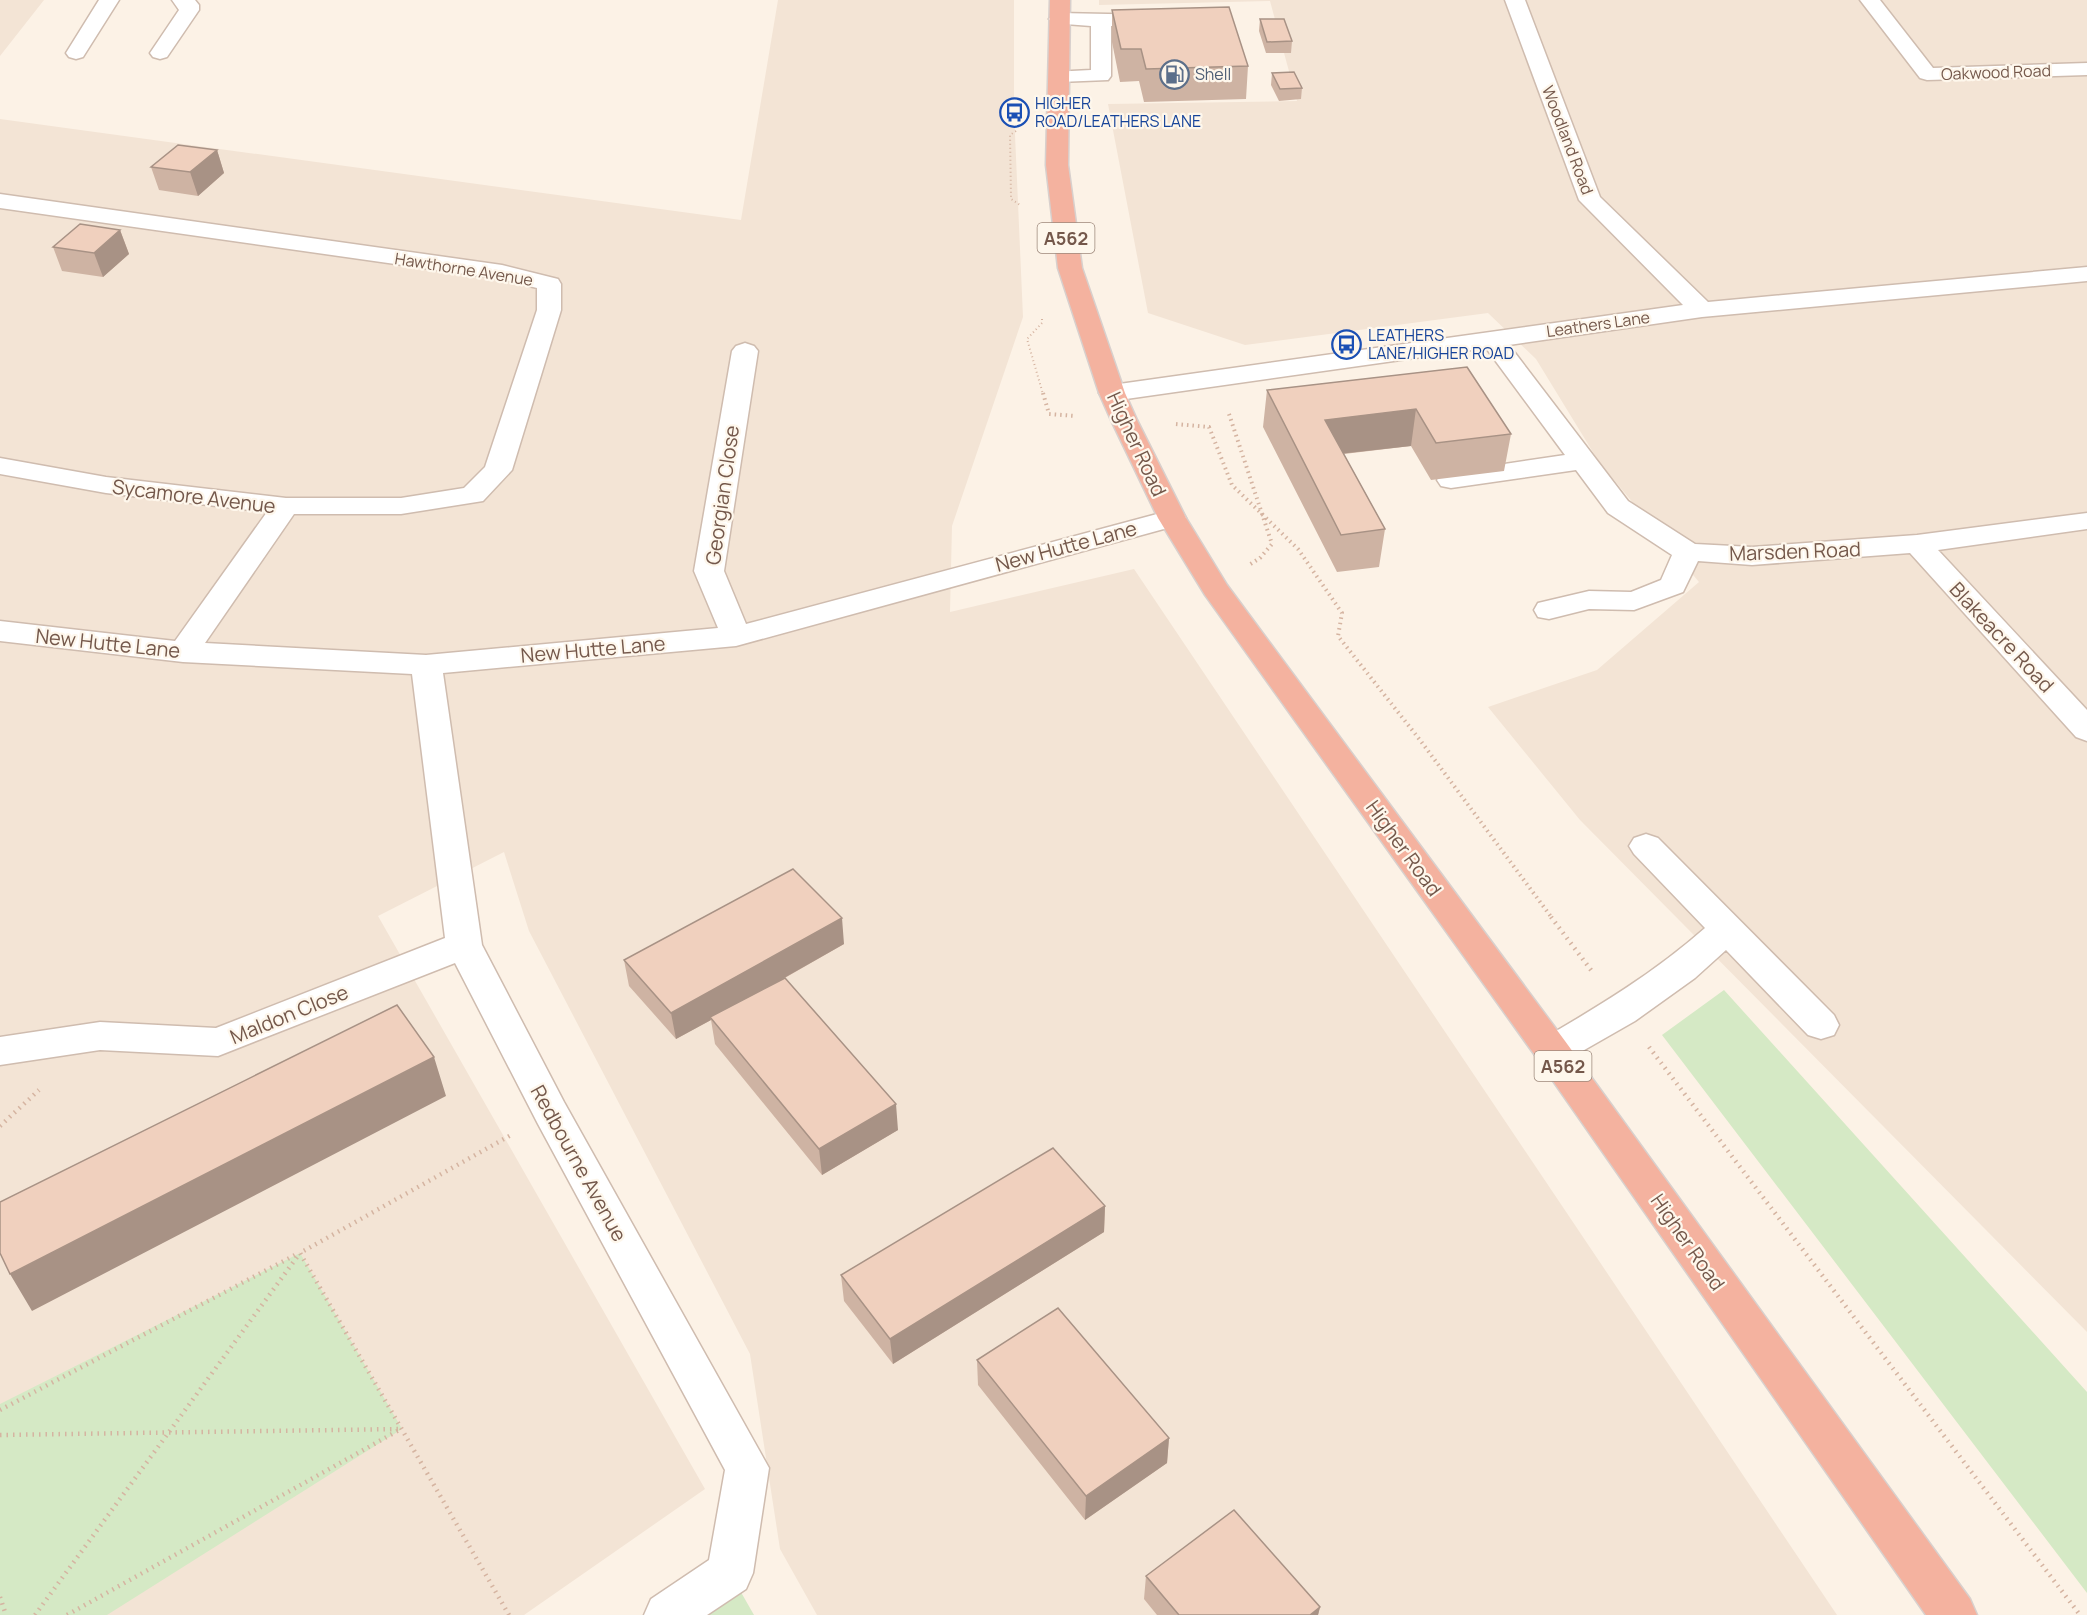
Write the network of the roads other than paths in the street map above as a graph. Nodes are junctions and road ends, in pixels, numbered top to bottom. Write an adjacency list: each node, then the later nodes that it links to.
1 (109, 0): 8 (street)
2 (182, 0): 9 (street)
3 (1515, 0): 14 (street, Woodland Road)
4 (1870, 0): 10 (street, Oakwood Road)
5 (1060, 9): 6 (street); 11 (highway, Higher Road / A562)
6 (1101, 20): 7 (street); 11 (street)
7 (1171, 22)
8 (76, 53)
9 (160, 53)
10 (2087, 69)
11 (1059, 76): 17 (highway, Higher Road / A562)
12 (0, 201): 21 (street, Hawthorne Avenue)
13 (2087, 274): 14 (street, Leathers Lane)
14 (1702, 310): 15 (street, Leathers Lane)
15 (1491, 338): 17 (street, Leathers Lane); 18 (street, Marsden Road)
16 (745, 351): 28 (street, Georgian Close)
17 (1112, 393): 22 (highway, Higher Road / A562)
18 (1584, 461): 20 (street); 25 (street, Marsden Road)
19 (0, 466): 21 (street, Sycamore Avenue)
20 (1450, 480)
21 (286, 506): 29 (street, Sycamore Avenue)
22 (1172, 518): 28 (street, New Hutte Lane); 37 (highway, Higher Road / A562)
23 (2087, 521): 24 (street, Marsden Road)
24 (1917, 544): 25 (street, Marsden Road); 31 (street, Blakeacre Road)
25 (1688, 552): 26 (street)
26 (1549, 610)
27 (0, 631): 29 (street, New Hutte Lane)
28 (736, 636): 30 (street, New Hutte Lane)
29 (183, 651): 30 (street, New Hutte Lane)
30 (426, 665): 34 (street, Redbourne Avenue)
31 (2087, 730)
32 (1646, 846): 33 (street)
33 (1727, 929): 35 (street); 37 (street)
34 (464, 945): 36 (street, Maldon Close); 38 (street, Redbourne Avenue)
35 (1821, 1025)
36 (0, 1051)
37 (1552, 1051): 39 (highway, Higher Road / A562)
38 (667, 1615)
39 (1954, 1615)

